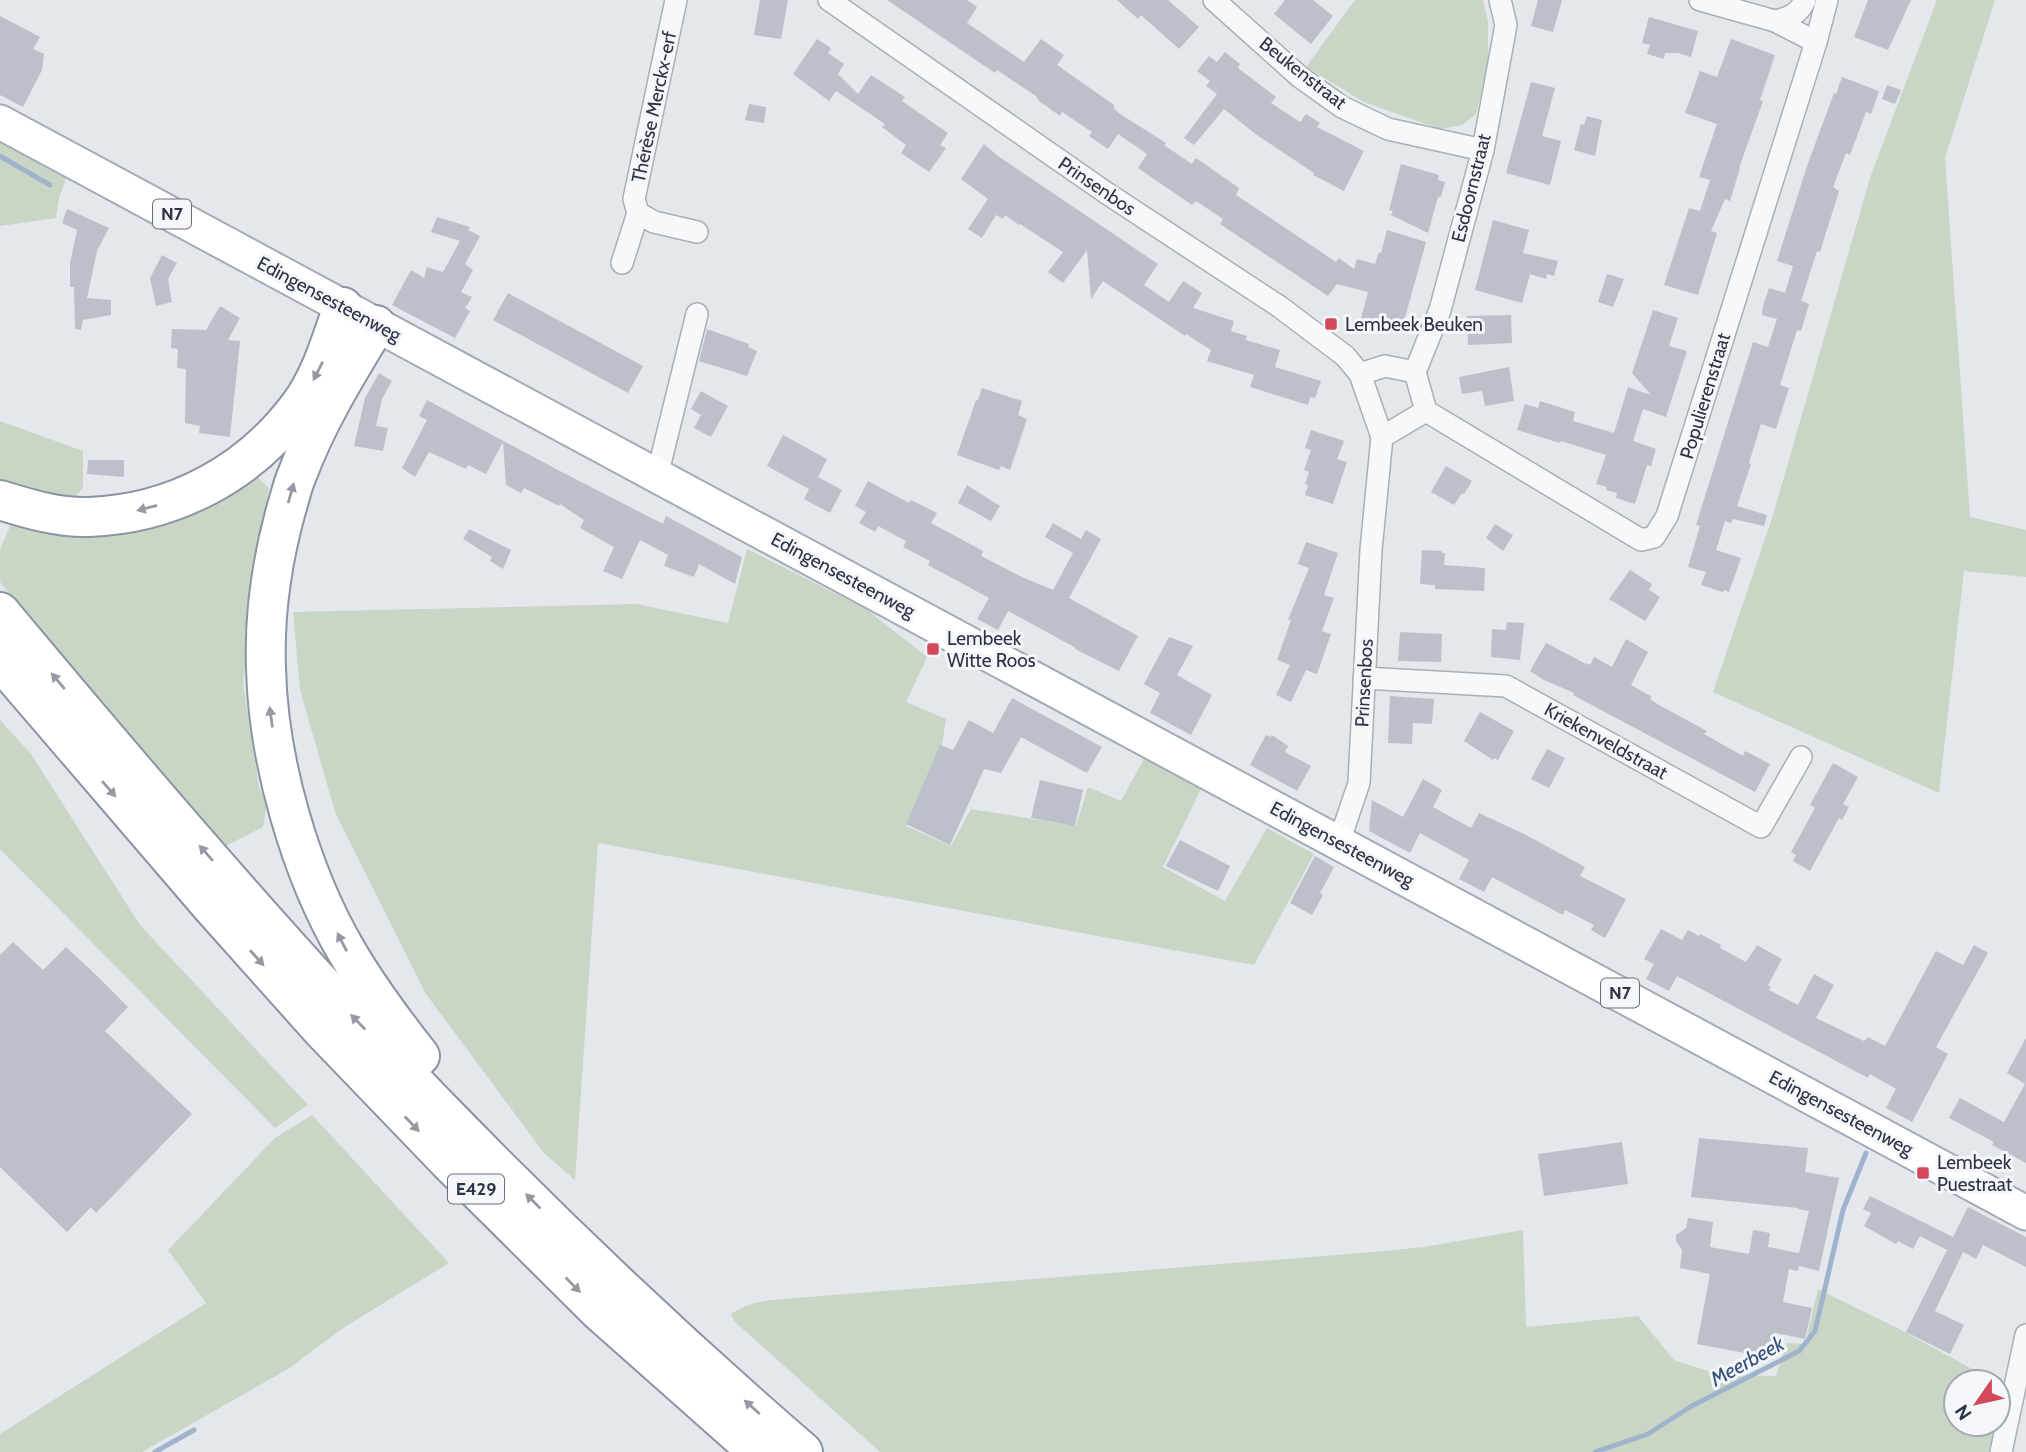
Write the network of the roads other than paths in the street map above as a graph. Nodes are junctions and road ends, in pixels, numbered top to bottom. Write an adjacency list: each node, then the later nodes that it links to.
1 (676, 0): 12 (street, Thérèse Merckx-erf)
2 (830, 0): 19 (street, Prinsenbos)
3 (1213, 0): 11 (street, Beukenstraat)
4 (1500, 0): 11 (street, Esdoornstraat)
5 (1700, 0): 8 (street)
6 (1805, 0): 8 (street)
7 (1827, 0): 9 (street, Populierenstraat)
8 (1775, 21): 9 (street)
9 (1816, 42): 20 (street, Populierenstraat)
10 (0, 122): 15 (main road, Edingensesteenweg / N7)
11 (1482, 150): 18 (street, Esdoornstraat)
12 (638, 213): 13 (street); 14 (street, Thérèse Merckx-erf)
13 (697, 232)
14 (622, 263)
15 (343, 307): 17 (main road, Edingensesteenweg / N7); 23 (highway, one-way to 23)
16 (697, 314): 22 (street)
17 (376, 325): 22 (main road, Edingensesteenweg / N7); 31 (highway, one-way to 17)
18 (1415, 372): 19 (street); 20 (street)
19 (1360, 374): 21 (street, Prinsenbos)
20 (1426, 411): 21 (street)
21 (1382, 437): 26 (street, Prinsenbos)
22 (657, 476): 30 (main road, Edingensesteenweg / N7)
23 (0, 500)
24 (0, 612): 31 (highway, E429, one-way to 24)
25 (0, 660): 28 (highway, E429)
26 (1364, 678): 29 (street, Kriekenveldstraat); 30 (street, Prinsenbos)
27 (0, 692): 28 (highway)
28 (65, 737): 34 (highway, E429, one-way to 34)
29 (1801, 757)
30 (1339, 842): 32 (main road, Edingensesteenweg / N7)
31 (474, 1142): 35 (highway, E429, one-way to 31)
32 (2026, 1213)
33 (2026, 1335): 36 (street)
34 (758, 1452)
35 (803, 1452)
36 (2001, 1452)

